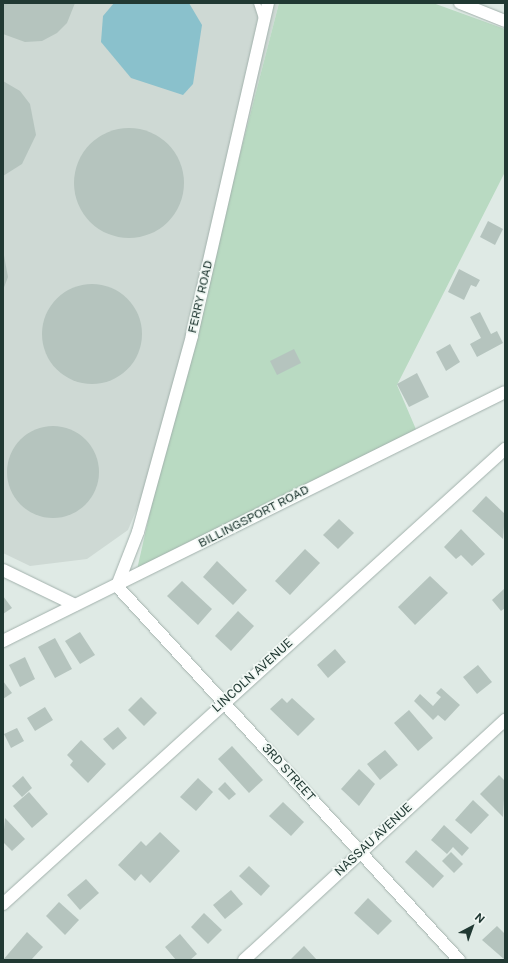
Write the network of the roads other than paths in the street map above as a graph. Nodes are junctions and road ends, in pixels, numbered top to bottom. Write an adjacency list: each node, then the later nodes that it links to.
1 (257, 3): 4 (lane)
2 (268, 3): 4 (street, FERRY ROAD)
3 (460, 3): 5 (street)
4 (263, 20): 9 (street, FERRY ROAD)
5 (505, 21)
6 (505, 392): 9 (street, BILLINGSPORT ROAD)
7 (505, 449): 12 (street, LINCOLN AVENUE)
8 (3, 570): 10 (street)
9 (117, 586): 10 (street, BILLINGSPORT ROAD); 12 (street, 3RD STREET)
10 (75, 605): 11 (street, BILLINGSPORT ROAD)
11 (3, 641)
12 (224, 703): 14 (street, 3RD STREET); 15 (street, LINCOLN AVENUE)
13 (505, 720): 14 (street, NASSAU AVENUE)
14 (361, 853): 16 (street, NASSAU AVENUE); 17 (street, 3RD STREET)
15 (3, 904)
16 (244, 960)
17 (459, 960)

